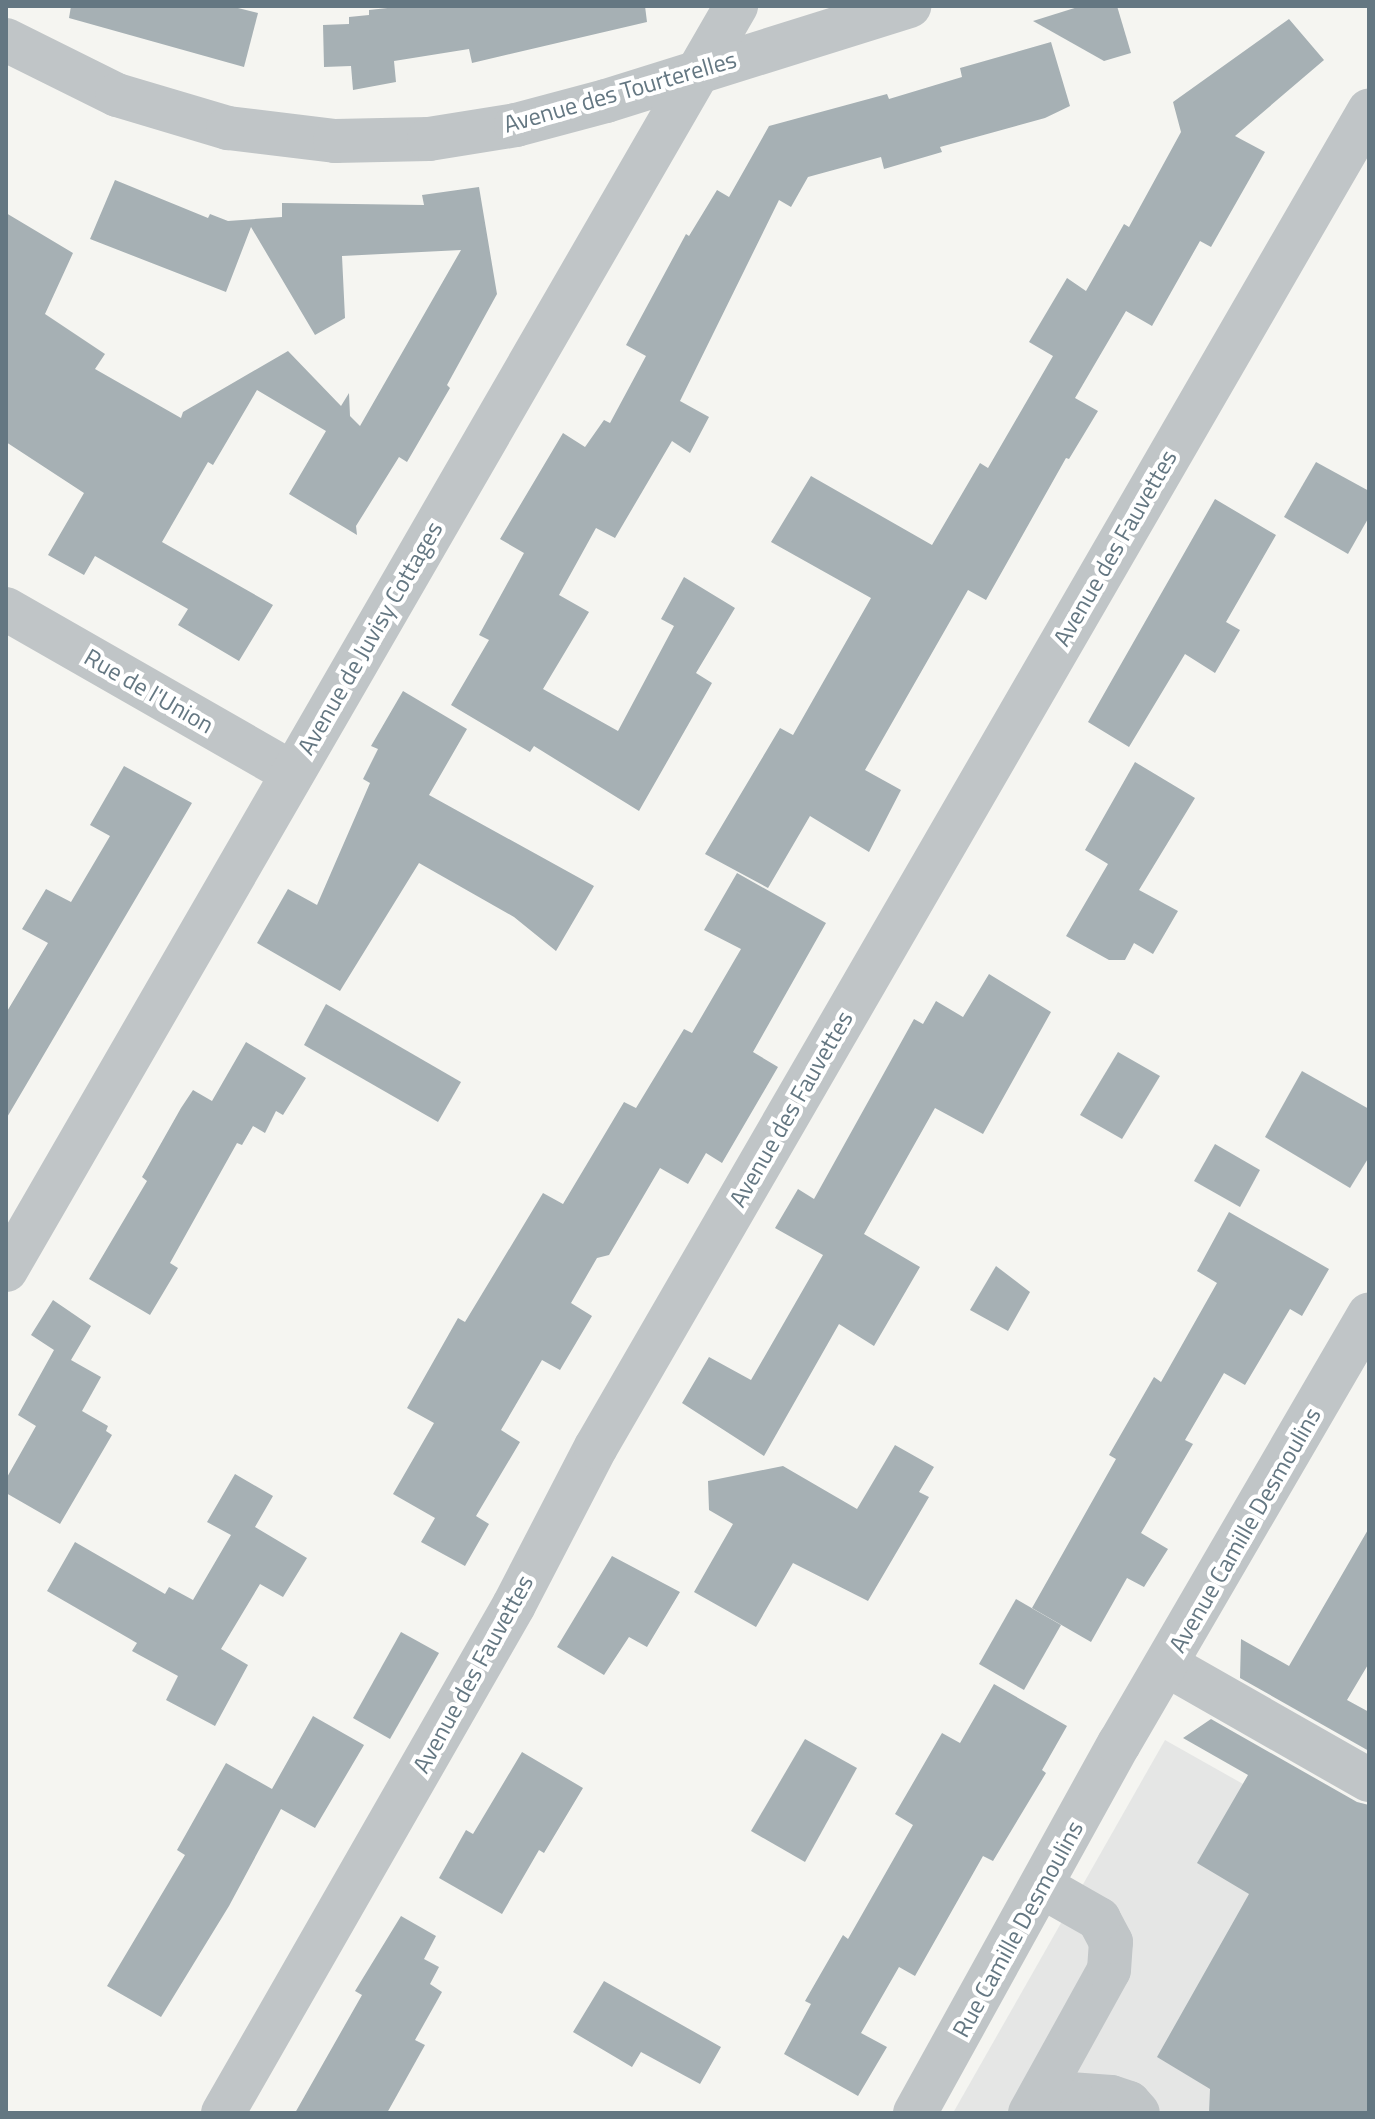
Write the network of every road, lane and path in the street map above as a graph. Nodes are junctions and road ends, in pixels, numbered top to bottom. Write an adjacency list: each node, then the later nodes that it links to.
1 (736, 6): 4 (street, Avenue de Juvisy Cottages)
2 (910, 6): 4 (street, Avenue des Tourterelles)
3 (6, 40): 4 (street, Avenue des Tourterelles)
4 (699, 70): 7 (street, Avenue de Juvisy Cottages)
5 (1369, 111): 15 (street, Avenue des Fauvettes)
6 (6, 609): 7 (street, Rue de l'Union)
7 (292, 773): 8 (street, Avenue de Juvisy Cottages)
8 (12, 1245)
9 (1369, 1315): 10 (street, Avenue Camille Desmoulins)
10 (1167, 1665): 11 (street, Avenue Camille Desmoulins); 12 (street)
11 (1119, 1744): 13 (street, Rue Camille Desmoulins)
12 (1369, 1780)
13 (1043, 1887): 14 (street); 16 (street, Rue Camille Desmoulins)
14 (1036, 2102): 17 (street)
15 (223, 2113)
16 (915, 2113)
17 (1138, 2113)

